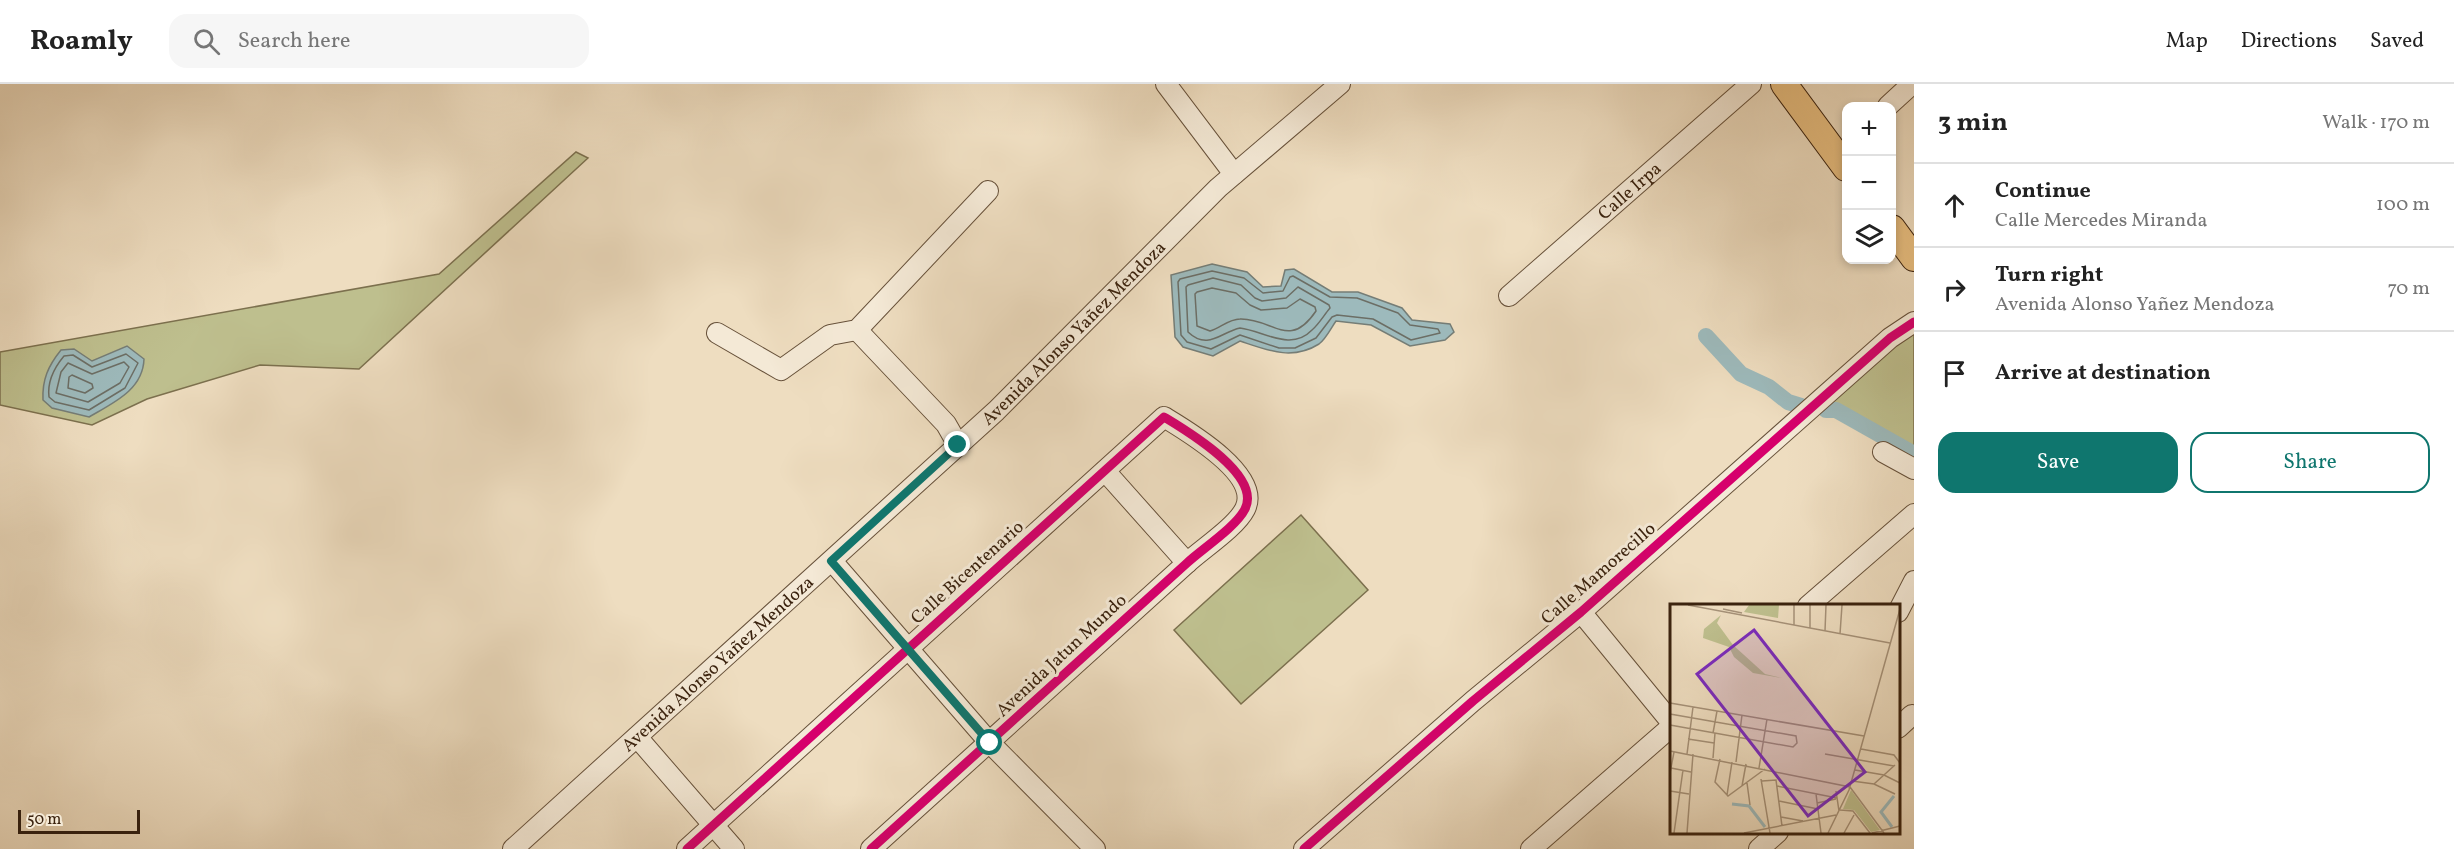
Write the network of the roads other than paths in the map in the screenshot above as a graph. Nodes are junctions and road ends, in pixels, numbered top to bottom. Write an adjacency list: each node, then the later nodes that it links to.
1 (1166, 84): 8 (street)
2 (1340, 84): 8 (street, Avenida Alonso Yañez Mendoza)
3 (1750, 84): 12 (street, Calle Irpa)
4 (1784, 84): 7 (main road)
5 (1912, 84): 6 (street)
6 (1892, 102)
7 (1842, 155)
8 (1234, 174): 16 (street, Avenida Alonso Yañez Mendoza)
9 (988, 191): 14 (street)
10 (1896, 233): 11 (main road)
11 (1913, 253)
12 (1509, 296)
13 (1914, 322): 27 (street, Calle Mamorecillo)
14 (857, 330): 15 (street); 16 (street)
15 (717, 333)
16 (958, 445): 22 (street, Avenida Alonso Yañez Mendoza)
17 (1883, 452): 18 (street)
18 (1914, 469)
19 (1105, 471): 20 (street, Calle Bicentenario); 23 (street); 28 (street, Calle Bicentenario)
20 (1246, 508): 23 (street, Avenida Jatun Mundo)
21 (1914, 514): 25 (street)
22 (831, 561): 28 (street); 31 (street, Avenida Alonso Yañez Mendoza)
23 (1186, 562): 32 (street, Avenida Jatun Mundo)
24 (1914, 581): 26 (street)
25 (1810, 604)
26 (1899, 610)
27 (1581, 612): 29 (street); 40 (street, Calle Mamorecillo)
28 (908, 648): 32 (street); 33 (street, Calle Bicentenario)
29 (1670, 721)
30 (1670, 728): 41 (street)
31 (637, 737): 33 (street); 35 (street, Avenida Alonso Yañez Mendoza)
32 (990, 743): 38 (street, Avenida Jatun Mundo); 39 (street)
33 (713, 825): 36 (street, Calle Bicentenario); 37 (street)
34 (1776, 834): 42 (street)
35 (513, 849)
36 (687, 849)
37 (734, 849)
38 (871, 849)
39 (1095, 849)
40 (1304, 849)
41 (1532, 849)
42 (1759, 849)

